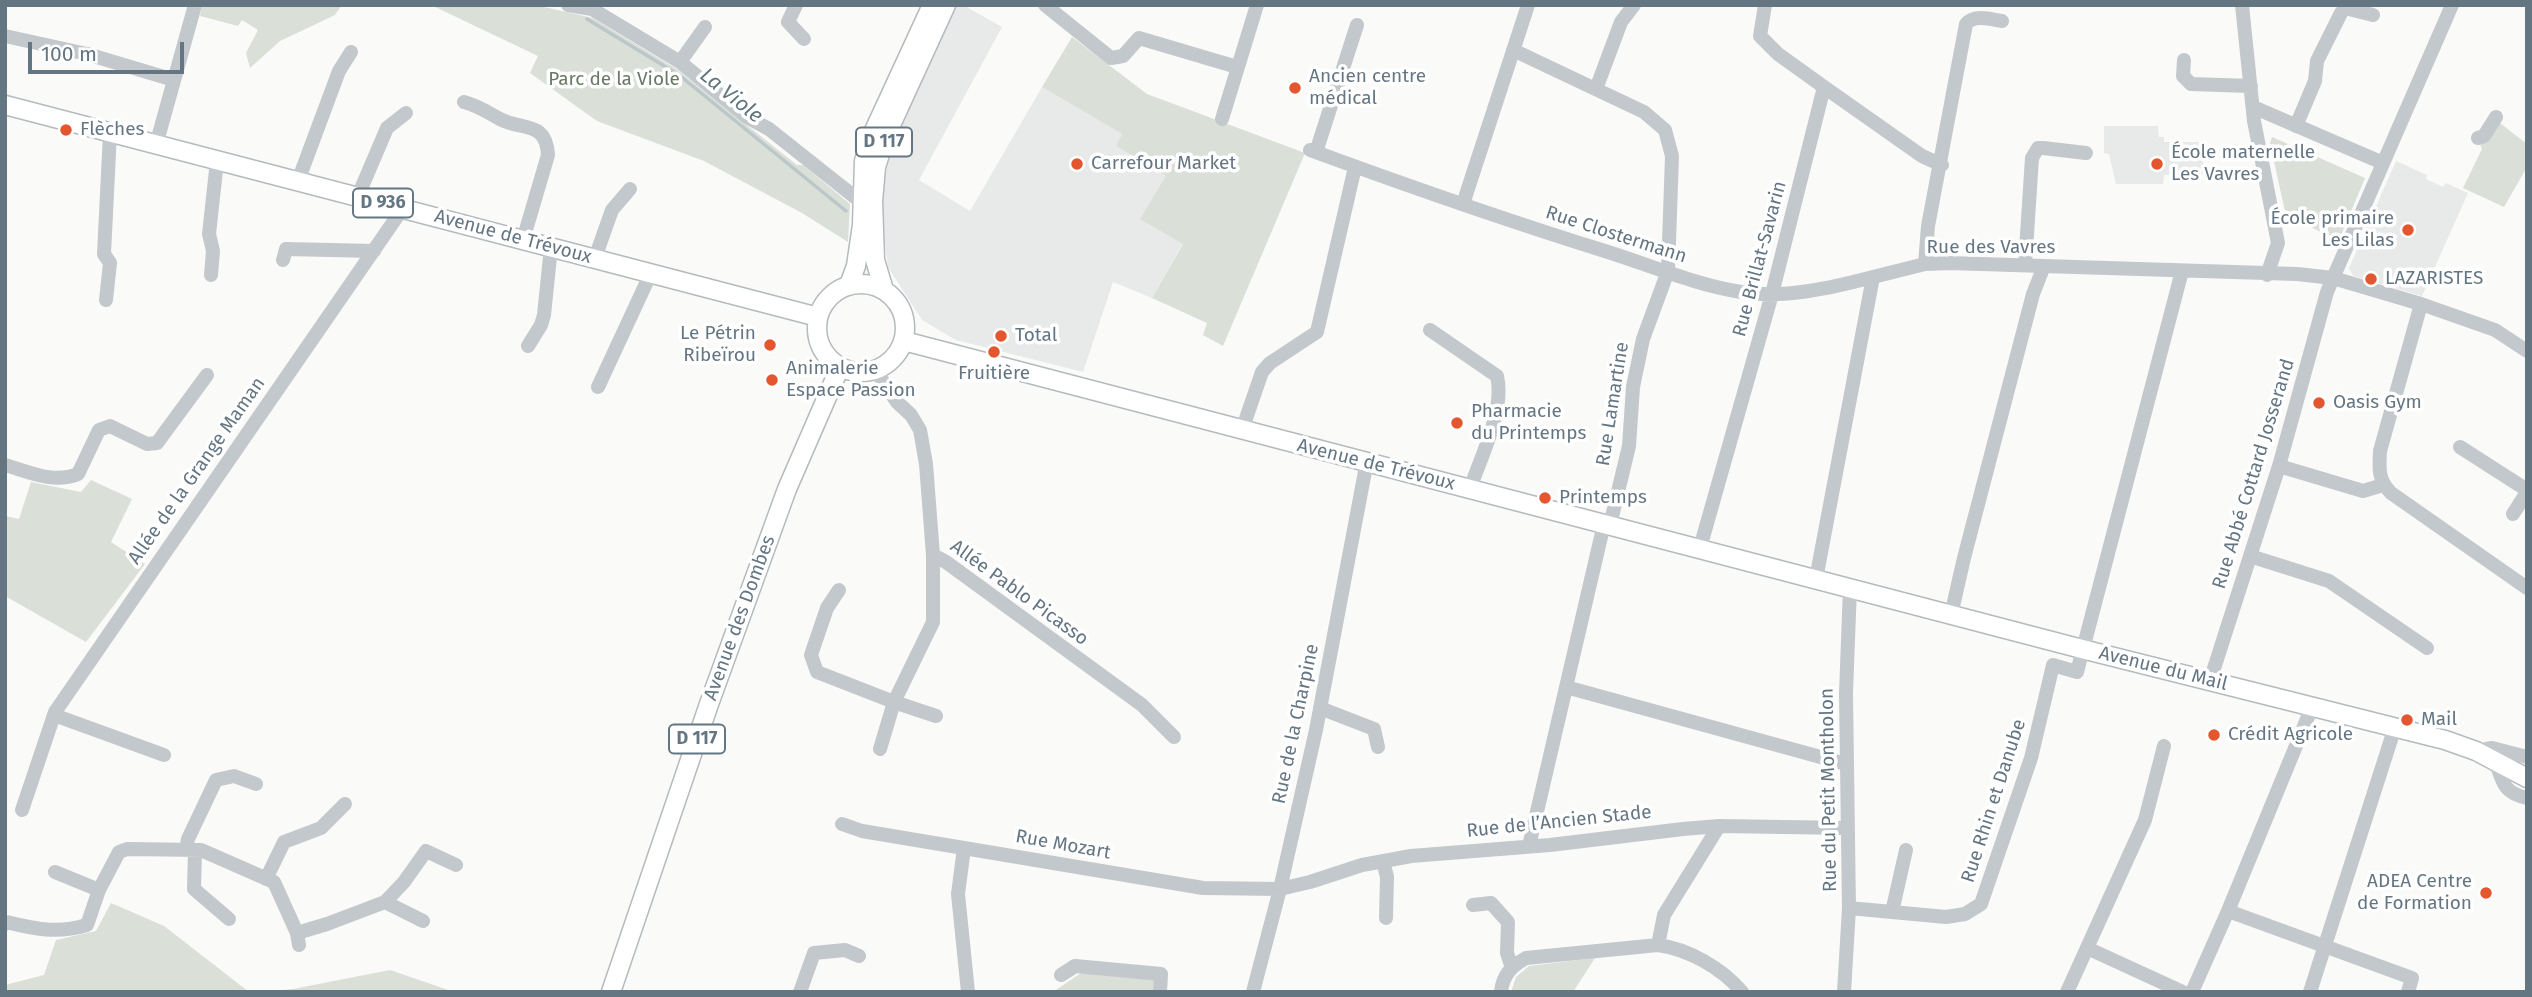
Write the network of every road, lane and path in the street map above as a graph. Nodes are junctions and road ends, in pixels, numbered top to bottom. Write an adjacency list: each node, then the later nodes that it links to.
1 (568, 5): 22 (street)
2 (796, 5): 18 (street)
3 (932, 5): 46 (main road, D 117)
4 (946, 5): 46 (main road, D 117)
5 (1045, 5): 23 (street)
6 (1257, 5): 23 (street)
7 (1528, 5): 19 (street)
8 (1634, 5): 27 (street)
9 (1765, 5): 26 (street)
10 (2242, 5): 25 (street)
11 (2452, 5): 40 (street, Rue Abbé Cottard Josserand)
12 (193, 10): 24 (street)
13 (2373, 15): 34 (street)
14 (2002, 21): 41 (street)
15 (1357, 25): 42 (street, Rue Clostermann)
16 (705, 27): 22 (street)
17 (6, 38): 24 (street)
18 (804, 40)
19 (1513, 50): 27 (street, Rue Lamartine); 47 (street)
20 (351, 52): 43 (street)
21 (2184, 60): 25 (street)
22 (680, 62): 46 (street)
23 (1237, 67): 33 (street)
24 (174, 80): 37 (street)
25 (2251, 86): 30 (street)
26 (1824, 87): 41 (street); 66 (street, Rue Brillat-Savarin)
27 (1596, 89): 57 (street, Rue Lamartine)
28 (8, 102): 35 (main road, Avenue de Trévoux / D 936)
29 (464, 103): 49 (street)
30 (2253, 107): 34 (street); 61 (street)
31 (406, 113): 45 (street)
32 (2496, 117): 36 (street)
33 (1222, 118)
34 (2297, 126): 40 (street)
35 (110, 133): 37 (main road, Avenue de Trévoux / D 936); 67 (street)
36 (2478, 138)
37 (156, 145): 39 (main road, Avenue de Trévoux / D 936)
38 (2087, 153): 55 (street)
39 (217, 161): 43 (main road, Avenue de Trévoux / D 936); 59 (street)
40 (2383, 163): 63 (street, Rue Abbé Cottard Josserand)
41 (1942, 165): 54 (street)
42 (1355, 167): 47 (street, Rue Clostermann); 78 (street)
43 (298, 181): 45 (main road, Avenue de Trévoux / D 936)
44 (630, 189): 52 (street)
45 (358, 196): 48 (main road, Avenue de Trévoux / D 936)
46 (868, 200): 64 (main road, D 117); 65 (main road, D 117)
47 (1463, 204): 57 (street, Rue Clostermann)
48 (402, 208): 49 (main road, Avenue de Trévoux / D 936); 51 (street, Allée de la Grange Maman)
49 (523, 240): 50 (main road, Avenue de Trévoux / D 936)
50 (551, 247): 52 (main road, Avenue de Trévoux / D 936); 72 (street)
51 (374, 251): 53 (street); 103 (street, Allée de la Grange Maman)
52 (595, 258): 60 (main road, Avenue de Trévoux / D 936)
53 (283, 260)
54 (1925, 264): 55 (street, Rue des Vavres); 62 (street, Rue des Vavres)
55 (2025, 265): 56 (street, Rue des Vavres)
56 (2044, 266): 58 (street, Rue des Vavres); 95 (street)
57 (1668, 271): 66 (street, Rue Clostermann); 87 (street, Rue Lamartine)
58 (2182, 271): 61 (street, Rue des Vavres); 97 (street)
59 (211, 275)
60 (650, 275): 69 (main road, Avenue de Trévoux / D 936); 77 (street)
61 (2267, 275): 63 (street, Rue des Vavres)
62 (1873, 277): 66 (street, Rue Clostermann); 91 (street)
63 (2333, 278): 68 (street, Rue des Vavres); 82 (street, Rue Abbé Cottard Josserand)
64 (849, 285): 65 (main road); 69 (main road)
65 (884, 290): 71 (main road)
66 (1772, 294): 88 (street, Rue Brillat-Savarin)
67 (106, 300)
68 (2421, 304): 73 (street, Rue des Vavres); 83 (street)
69 (818, 317): 74 (main road)
70 (1430, 331): 84 (street)
71 (904, 341): 75 (main road); 78 (main road, Avenue de Trévoux)
72 (528, 346)
73 (2527, 350)
74 (841, 367): 75 (main road); 149 (main road, Avenue des Dombes / D 117)
75 (875, 370): 89 (street, Allée Pablo Picasso)
76 (207, 374): 81 (street)
77 (598, 387)
78 (1242, 430): 80 (main road, Avenue de Trévoux)
79 (2460, 447): 85 (street)
80 (1367, 461): 84 (main road, Avenue de Trévoux); 102 (street, Rue de la Charpine)
81 (5, 465)
82 (2279, 466): 83 (street); 90 (street, Rue Abbé Cottard Josserand)
83 (2383, 485): 93 (street)
84 (1470, 489): 87 (main road, Avenue de Trévoux)
85 (2527, 491): 86 (street)
86 (2513, 514)
87 (1607, 525): 88 (main road, Avenue de Trévoux); 99 (street, Rue Lamartine)
88 (1700, 548): 91 (main road, Avenue de Trévoux)
89 (933, 555): 100 (street); 106 (street, Allée Pablo Picasso)
90 (2250, 556): 96 (street); 98 (street, Rue Abbé Cottard Josserand)
91 (1816, 579): 92 (main road, Avenue de Trévoux)
92 (1850, 587): 95 (main road, Avenue du Mail); 114 (street, Rue du Petit Montholon)
93 (2527, 588)
94 (839, 590): 100 (street)
95 (1951, 615): 97 (main road, Avenue du Mail)
96 (2427, 648)
97 (2082, 649): 98 (main road, Avenue du Mail); 137 (street, Rue Rhin et Danube)
98 (2210, 681): 101 (main road, Avenue du Mail)
99 (1566, 687): 114 (street); 123 (street, Rue Lamartine)
100 (894, 702): 104 (street); 109 (street)
101 (2312, 707): 105 (main road, Avenue du Mail); 136 (street)
102 (1320, 708): 108 (street); 131 (street, Rue de la Charpine)
103 (54, 715): 111 (street); 119 (street, Allée de la Grange Maman)
104 (936, 716)
105 (2395, 727): 110 (main road, Avenue du Mail); 143 (street)
106 (1174, 737)
107 (2164, 746): 144 (street)
108 (1378, 747)
109 (880, 749)
110 (2476, 751): 112 (street, Avenue du Mail); 113 (main road, Avenue du Mail)
111 (164, 755)
112 (2527, 757)
113 (2496, 763): 115 (main road, Avenue du Mail); 117 (street)
114 (1846, 764): 122 (street, Rue du Petit Montholon)
115 (2527, 778)
116 (256, 784): 125 (street)
117 (2527, 798)
118 (345, 803): 130 (street)
119 (22, 810)
120 (842, 824): 124 (street, Rue Mozart)
121 (1719, 826): 122 (street, Rue de l’Ancien Stade); 123 (street, Rue de l’Ancien Stade); 142 (street)
122 (1847, 828): 135 (street, Rue du Petit Montholon)
123 (1530, 846): 127 (street, Rue de l’Ancien Stade)
124 (964, 848): 131 (street, Rue Mozart); 151 (street)
125 (191, 850): 130 (street); 132 (street); 139 (street)
126 (1906, 850): 137 (street)
127 (1383, 861): 131 (street, Rue de l’Ancien Stade); 138 (street)
128 (456, 865): 133 (street)
129 (55, 872): 132 (street)
130 (267, 878): 133 (street)
131 (1280, 889): 153 (street, Rue de la Charpine)
132 (99, 890): 141 (street)
133 (384, 902): 140 (street)
134 (1473, 905): 146 (street)
135 (1849, 908): 137 (street, Rue Rhin et Danube); 156 (street, Rue du Petit Montholon)
136 (2228, 911): 143 (street); 159 (street)
137 (1892, 912)
138 (1386, 918)
139 (229, 919)
140 (422, 921)
141 (6, 922)
142 (1658, 944): 146 (street); 155 (street)
143 (2325, 946): 148 (street); 160 (street)
144 (2087, 948): 157 (street); 158 (street)
145 (859, 956): 150 (street)
146 (1512, 968): 154 (street)
147 (1061, 975): 152 (street)
148 (2410, 985)
149 (611, 992)
150 (800, 992)
151 (968, 992)
152 (1160, 992)
153 (1253, 992)
154 (1501, 992)
155 (1742, 992)
156 (1844, 992)
157 (2067, 992)
158 (2183, 992)
159 (2192, 992)
160 (2310, 992)

